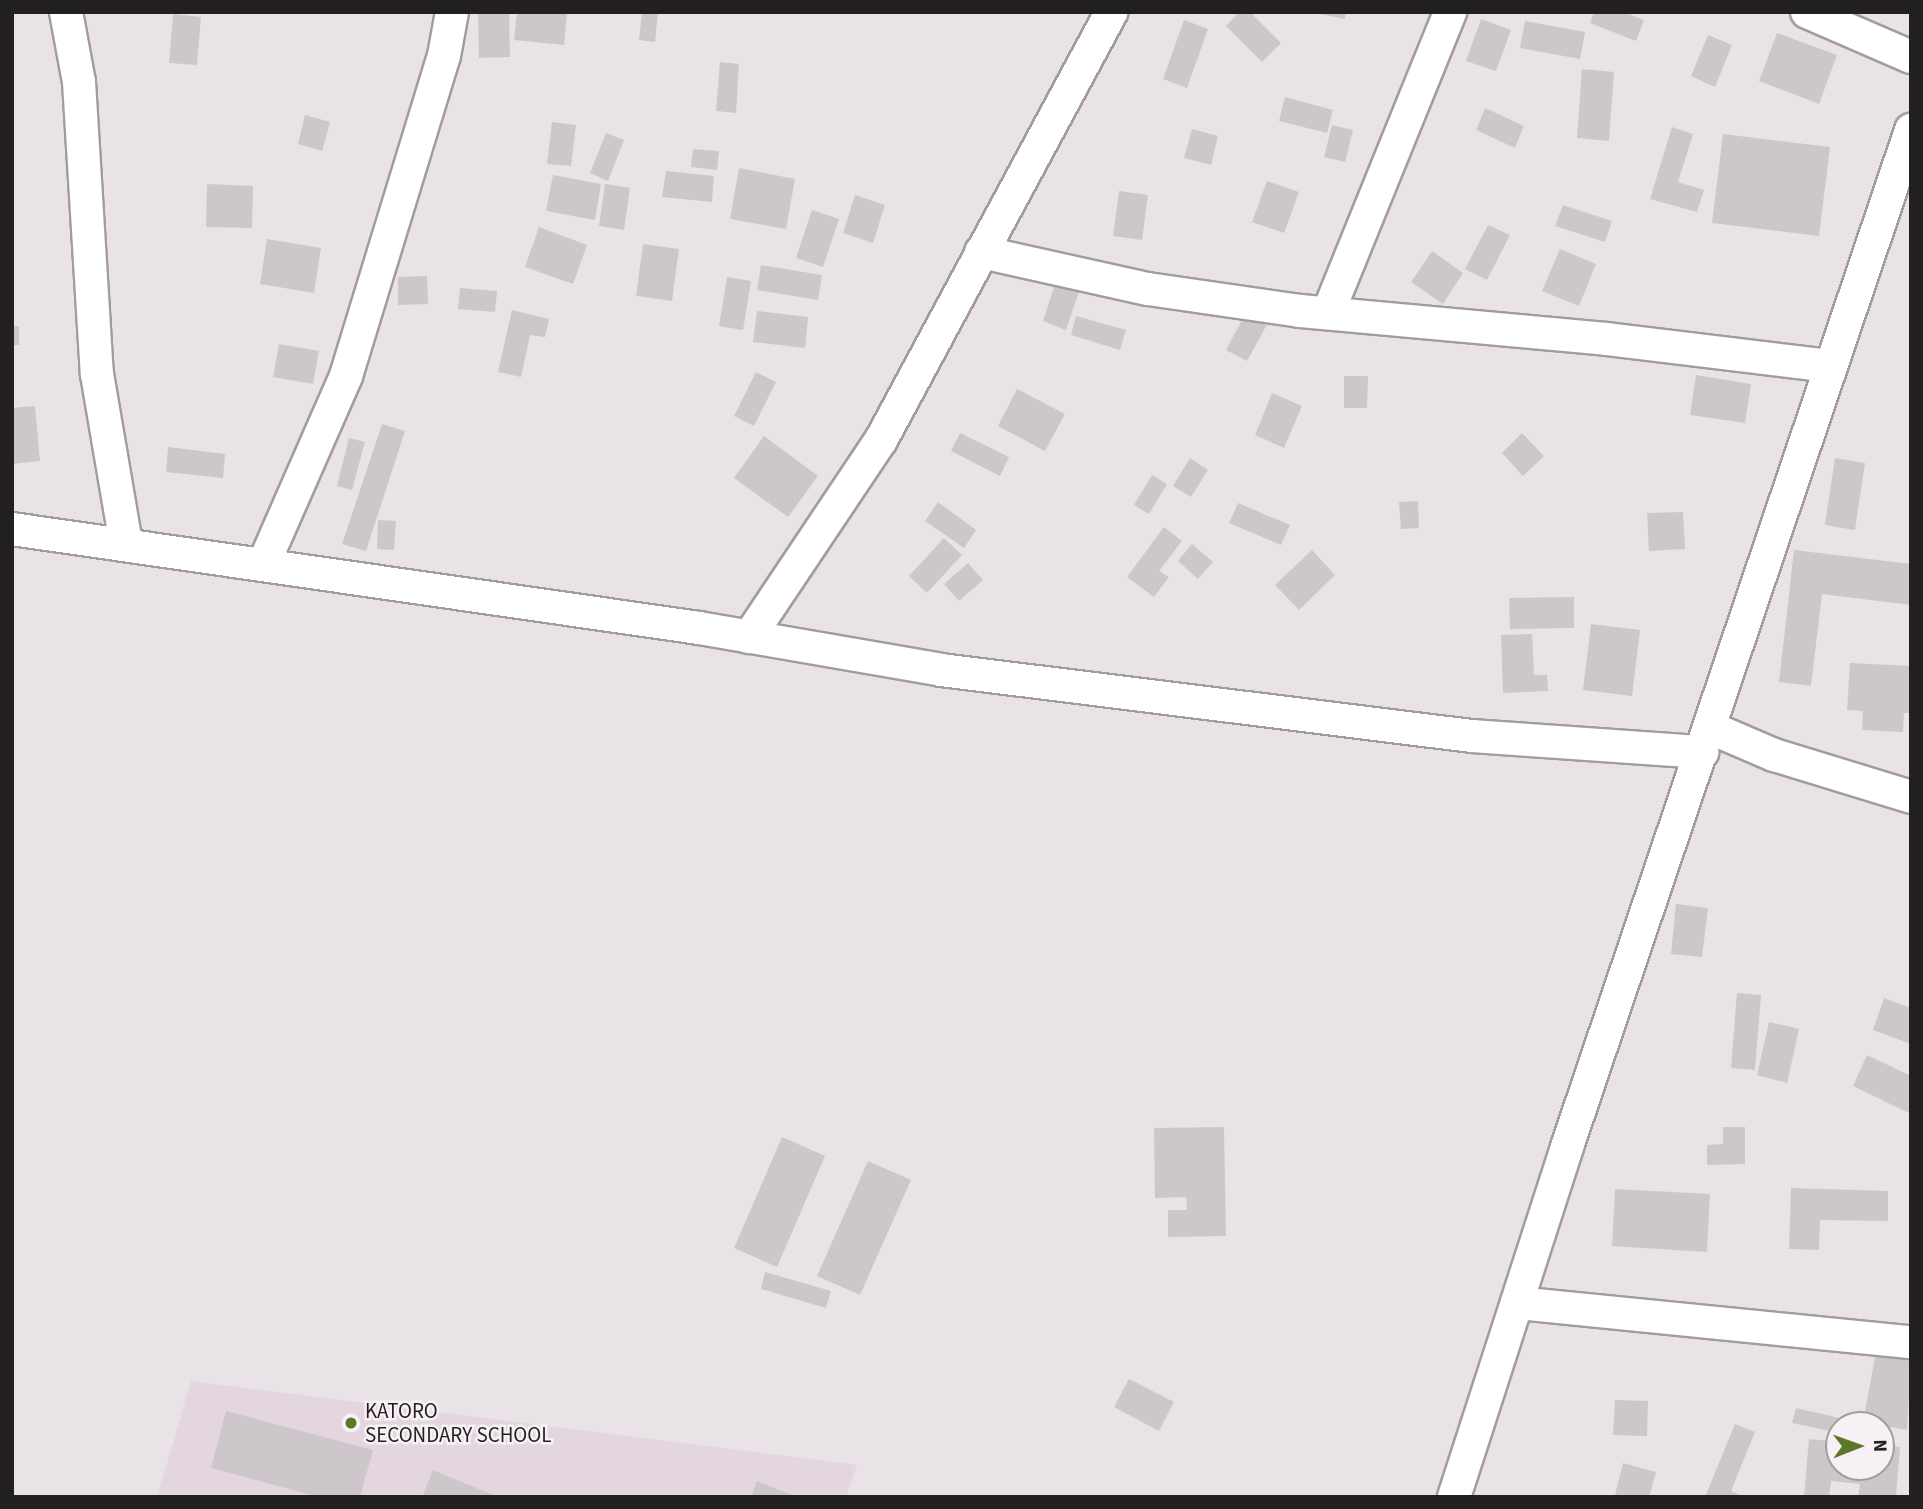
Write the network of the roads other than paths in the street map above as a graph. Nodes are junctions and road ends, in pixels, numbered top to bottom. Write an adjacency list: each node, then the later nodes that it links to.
1 (66, 12): 12 (street)
2 (452, 12): 13 (street)
3 (1111, 12): 8 (street)
4 (1450, 12): 9 (street)
5 (1807, 12): 6 (street)
6 (1911, 57)
7 (1911, 130): 10 (street)
8 (981, 252): 9 (street); 14 (street)
9 (1328, 313): 10 (street)
10 (1829, 366): 15 (street)
11 (12, 529): 12 (street)
12 (126, 544): 13 (street)
13 (264, 563): 14 (street)
14 (749, 637): 15 (street)
15 (1706, 740): 16 (street); 17 (street)
16 (1911, 797)
17 (1517, 1303): 18 (street); 19 (street)
18 (1911, 1342)
19 (1454, 1497)

